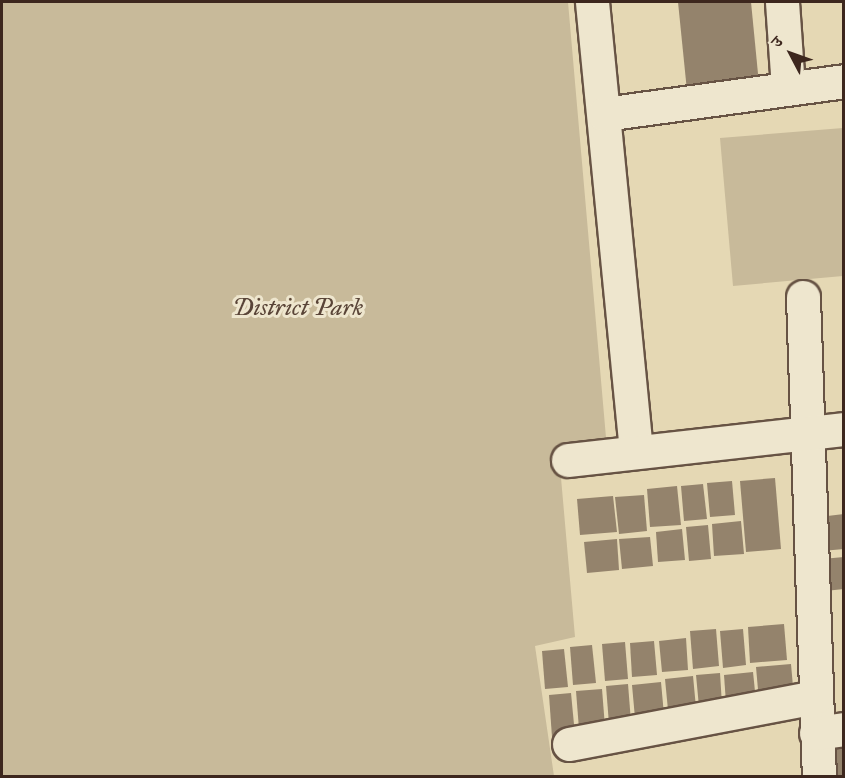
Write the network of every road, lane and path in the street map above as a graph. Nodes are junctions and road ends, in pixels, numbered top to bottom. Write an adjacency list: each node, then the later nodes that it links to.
1 (592, 2): 5 (street)
2 (782, 2): 4 (street)
3 (843, 81): 4 (street)
4 (788, 88): 5 (street)
5 (604, 114): 9 (street)
6 (803, 297): 8 (street)
7 (843, 429): 8 (street)
8 (806, 434): 9 (street); 11 (street)
9 (636, 451): 10 (street)
10 (568, 460)
11 (816, 697): 12 (street); 13 (street)
12 (830, 731): 14 (street)
13 (569, 744)
14 (819, 777)

